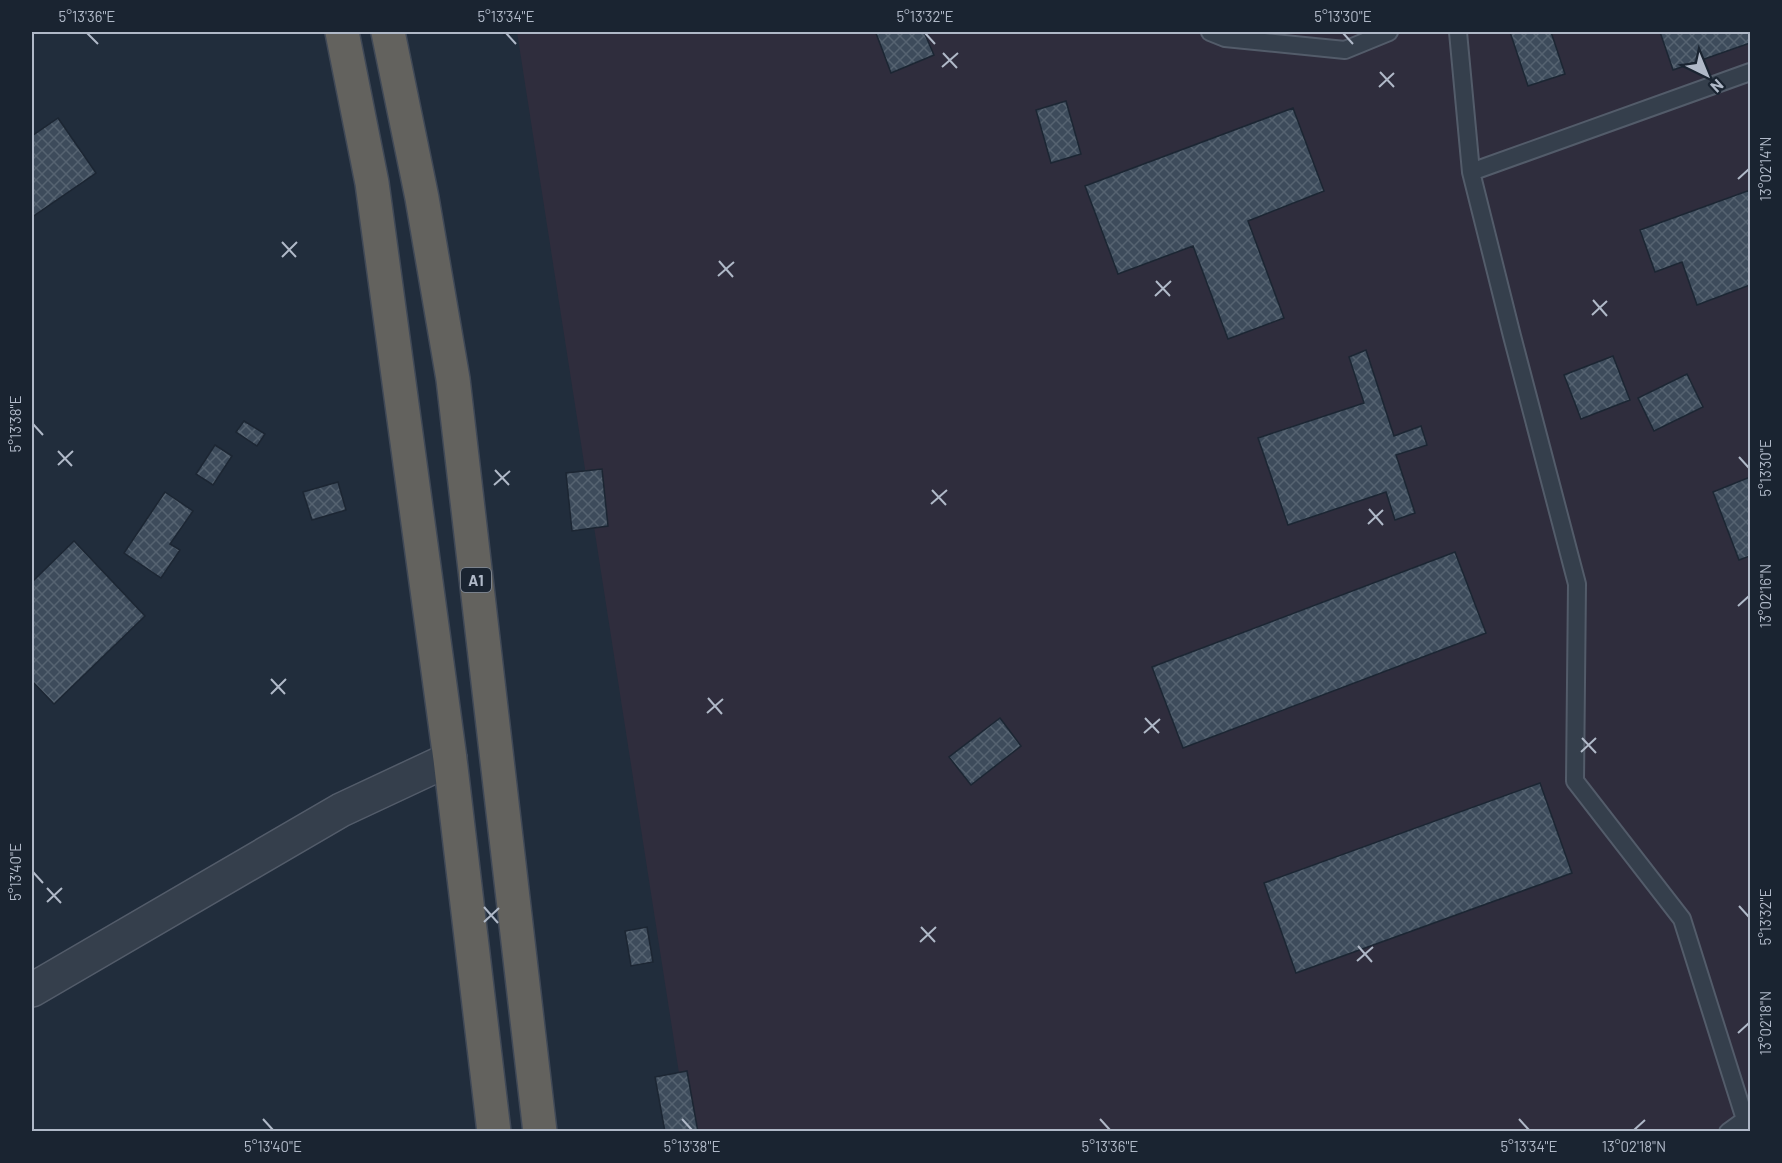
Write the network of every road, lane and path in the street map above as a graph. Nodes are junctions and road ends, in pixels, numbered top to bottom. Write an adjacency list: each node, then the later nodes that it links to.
1 (342, 32): 8 (highway)
2 (388, 32): 12 (highway, A1)
3 (1210, 32): 4 (lane)
4 (1389, 32)
5 (1458, 32): 7 (lane)
6 (1750, 72): 7 (lane)
7 (1471, 172): 10 (lane)
8 (450, 759): 9 (street); 11 (highway)
9 (32, 990)
10 (1748, 1122): 13 (lane)
11 (494, 1131)
12 (540, 1131)
13 (1728, 1131)

